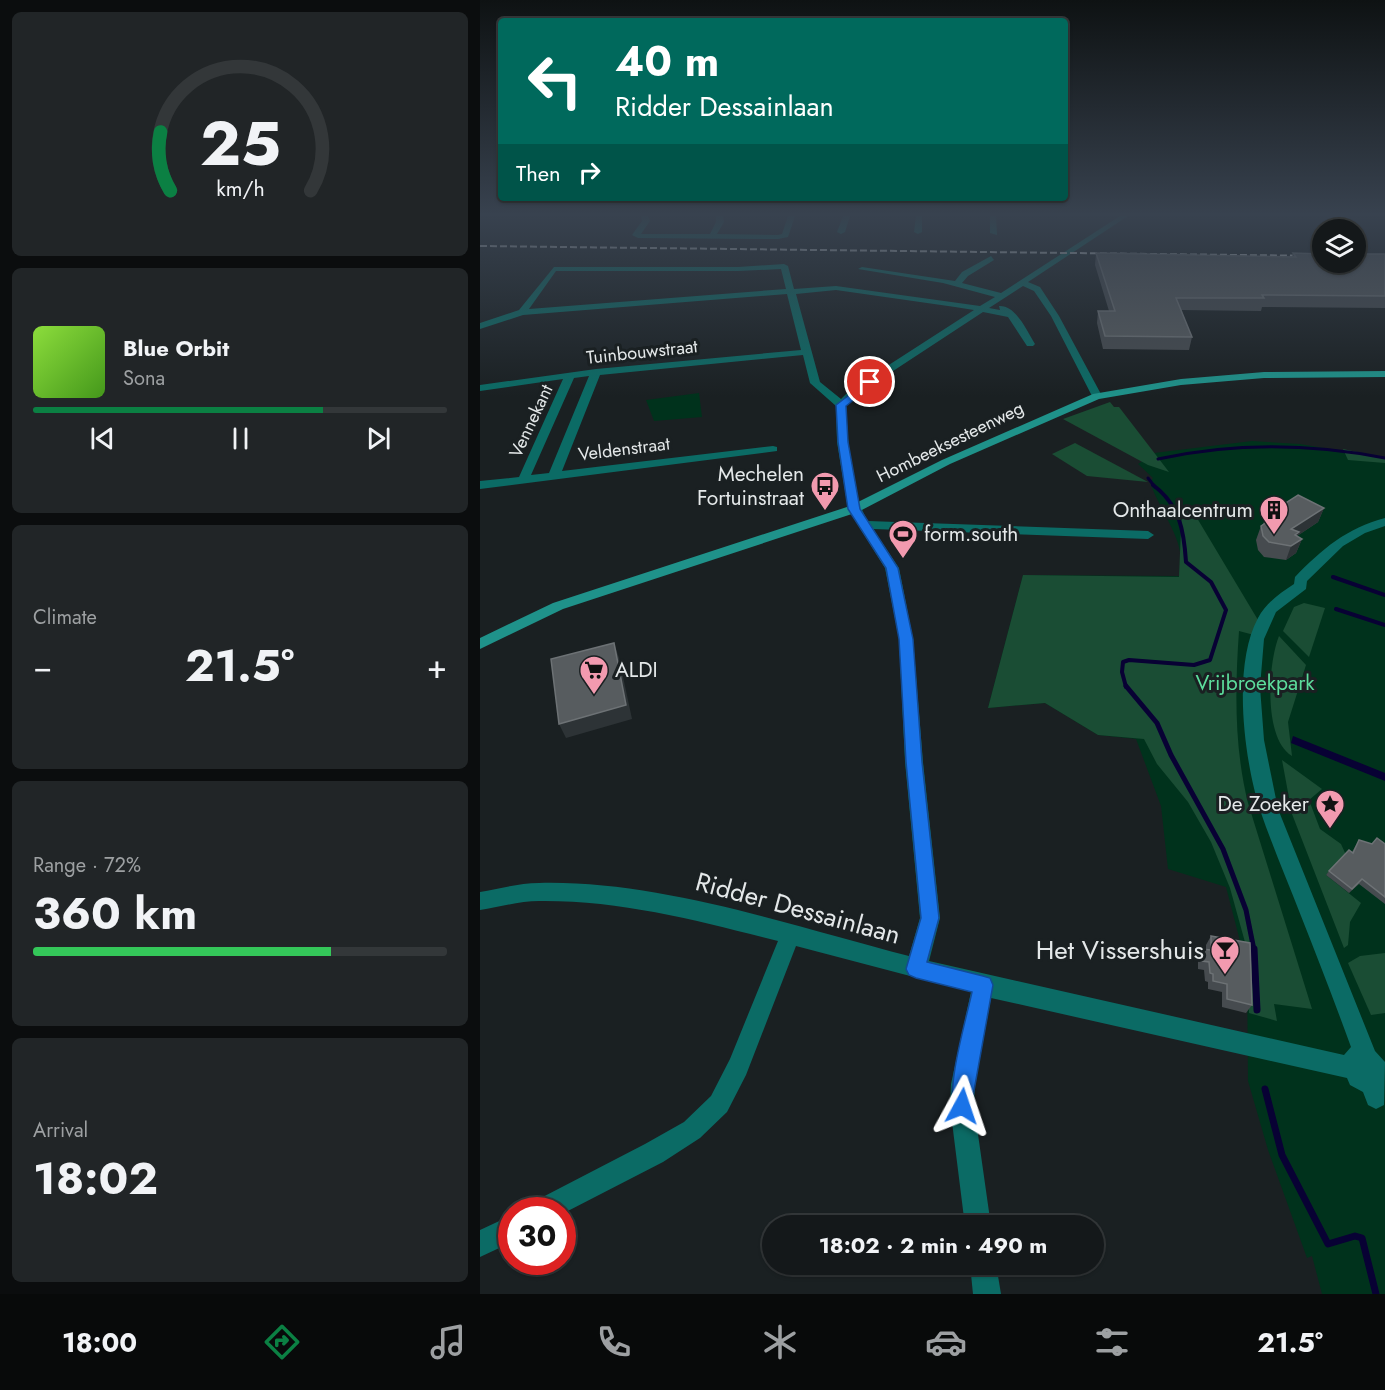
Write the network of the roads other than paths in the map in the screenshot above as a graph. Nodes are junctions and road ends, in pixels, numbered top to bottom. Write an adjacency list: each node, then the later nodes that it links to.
1 (549, 276): 11 (street)
2 (787, 276): 8 (street)
3 (909, 276): 7 (street)
4 (963, 276): 7 (street)
5 (1033, 276): 6 (street)
6 (1023, 283): 9 (street); 20 (street)
7 (957, 284): 9 (street)
8 (792, 292): 10 (street); 11 (street); 15 (street)
9 (999, 299): 10 (street); 12 (street)
10 (981, 311): 12 (street); 21 (street)
11 (522, 312): 13 (street)
12 (1009, 315): 14 (street)
13 (480, 327)
14 (1030, 344)
15 (807, 352): 16 (street, Tuinbouwstraat); 21 (street)
16 (596, 372): 18 (street, Tuinbouwstraat); 23 (street, Vennekant)
17 (1385, 374): 20 (main road, Hombeeksesteenweg)
18 (570, 376): 19 (street, Tuinbouwstraat); 24 (street, Vennekant)
19 (480, 388)
20 (1097, 396): 26 (main road, Hombeeksesteenweg)
21 (841, 405): 26 (street)
22 (773, 449): 23 (street, Veldenstraat)
23 (554, 476): 24 (street, Veldenstraat)
24 (523, 480): 25 (street, Veldenstraat)
25 (480, 485)
26 (854, 509): 28 (street); 30 (main road, Hombeeksesteenweg)
27 (1385, 522): 35 (street)
28 (866, 525): 29 (street); 33 (street)
29 (1148, 535)
30 (480, 644)
31 (480, 901): 32 (street, Ridder Dessainlaan)
32 (790, 936): 33 (street, Ridder Dessainlaan); 37 (street)
33 (916, 969): 34 (street, Ridder Dessainlaan)
34 (983, 985): 35 (street, Ridder Dessainlaan); 38 (street)
35 (1360, 1063): 36 (street)
36 (1374, 1089)
37 (569, 1197)
38 (977, 1215)
39 (498, 1235): 40 (street)
40 (480, 1244)
41 (984, 1275): 42 (street)
42 (987, 1294)

